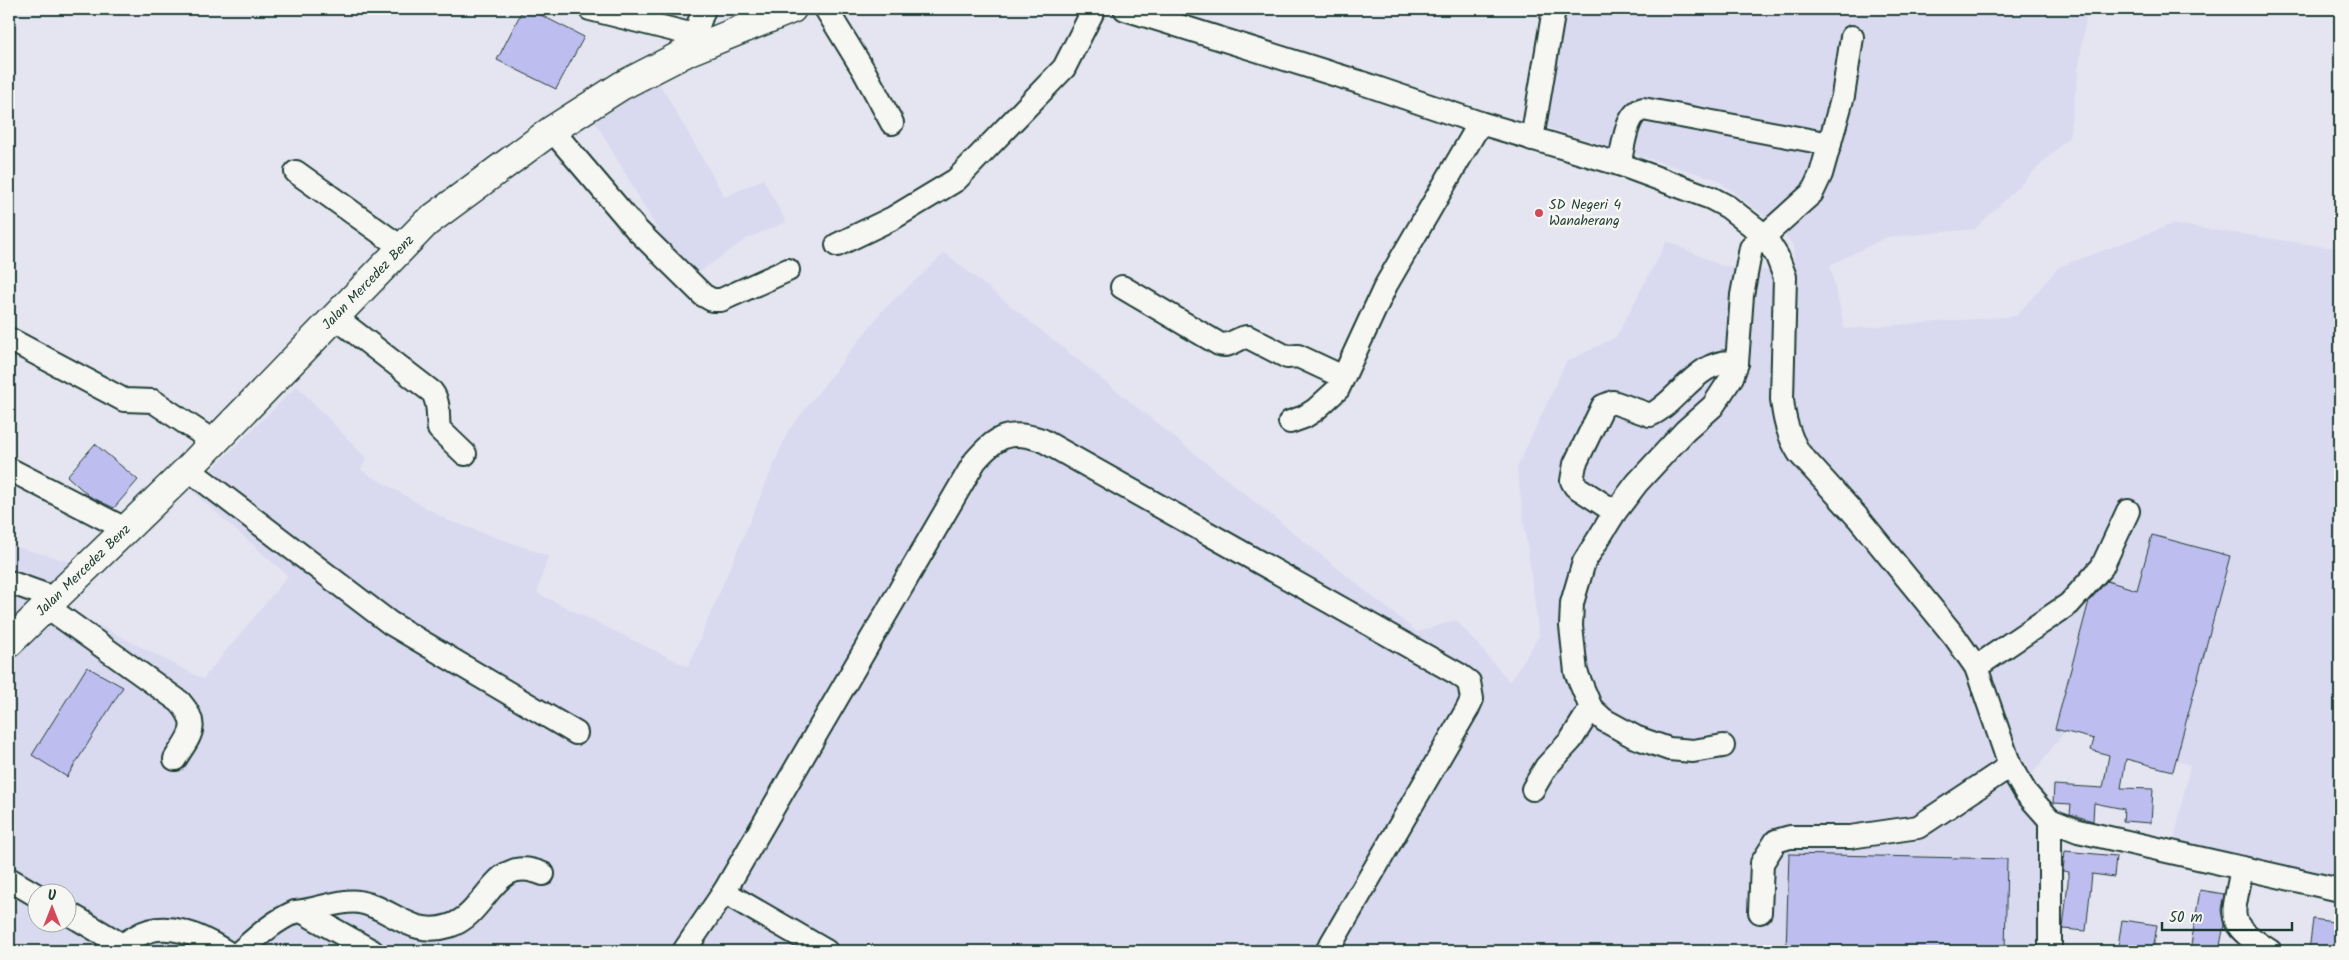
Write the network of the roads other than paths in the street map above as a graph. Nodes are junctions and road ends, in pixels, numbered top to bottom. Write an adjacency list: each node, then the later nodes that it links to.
1 (590, 9): 9 (street)
2 (704, 9): 9 (street)
3 (792, 9): 9 (main road, Jalan Mercedez Benz)
4 (826, 9): 10 (street)
5 (1094, 9): 18 (street)
6 (1125, 9): 11 (street)
7 (1554, 9): 13 (street)
8 (1852, 37): 14 (street)
9 (692, 43): 12 (main road, Jalan Mercedez Benz)
10 (892, 122)
11 (1480, 123): 13 (street); 25 (street)
12 (552, 130): 19 (main road, Jalan Mercedez Benz); 20 (street)
13 (1532, 139): 15 (street)
14 (1830, 144): 15 (street); 17 (street)
15 (1619, 164): 17 (street)
16 (296, 172): 19 (street)
17 (1764, 235): 24 (street); 37 (street)
18 (837, 245)
19 (402, 248): 22 (main road, Jalan Mercedez Benz)
20 (788, 270)
21 (1122, 287): 25 (street)
22 (335, 317): 27 (main road, Jalan Mercedez Benz); 28 (street)
23 (9, 339): 27 (street)
24 (1737, 363): 32 (street); 32 (street)
25 (1343, 377): 26 (street)
26 (1290, 422)
27 (214, 442): 29 (main road, Jalan Mercedez Benz)
28 (465, 454)
29 (188, 469): 33 (main road, Jalan Mercedez Benz); 39 (street)
30 (9, 470): 33 (street)
31 (2128, 511): 37 (street)
32 (1615, 512): 38 (street)
33 (125, 530): 35 (main road, Jalan Mercedez Benz)
34 (9, 582): 35 (street)
35 (50, 602): 36 (main road, Jalan Mercedez Benz); 41 (street)
36 (9, 642)
37 (1976, 667): 42 (street)
38 (1591, 708): 40 (street); 43 (street)
39 (576, 733)
40 (1722, 746)
41 (174, 759)
42 (2010, 766): 44 (street); 52 (street)
43 (1533, 789)
44 (2050, 820): 45 (street); 61 (street)
45 (2242, 868): 49 (street); 62 (street)
46 (543, 874): 51 (street)
47 (9, 879): 48 (street)
48 (28, 890)
49 (2340, 890)
50 (724, 892): 58 (street); 59 (street); 60 (street)
51 (303, 912): 56 (street); 57 (street)
52 (1760, 912)
53 (78, 919): 54 (street)
54 (124, 949): 55 (street)
55 (226, 951)
56 (241, 951)
57 (372, 951)
58 (684, 951)
59 (826, 951)
60 (1327, 951)
61 (2050, 951)
62 (2270, 951)

